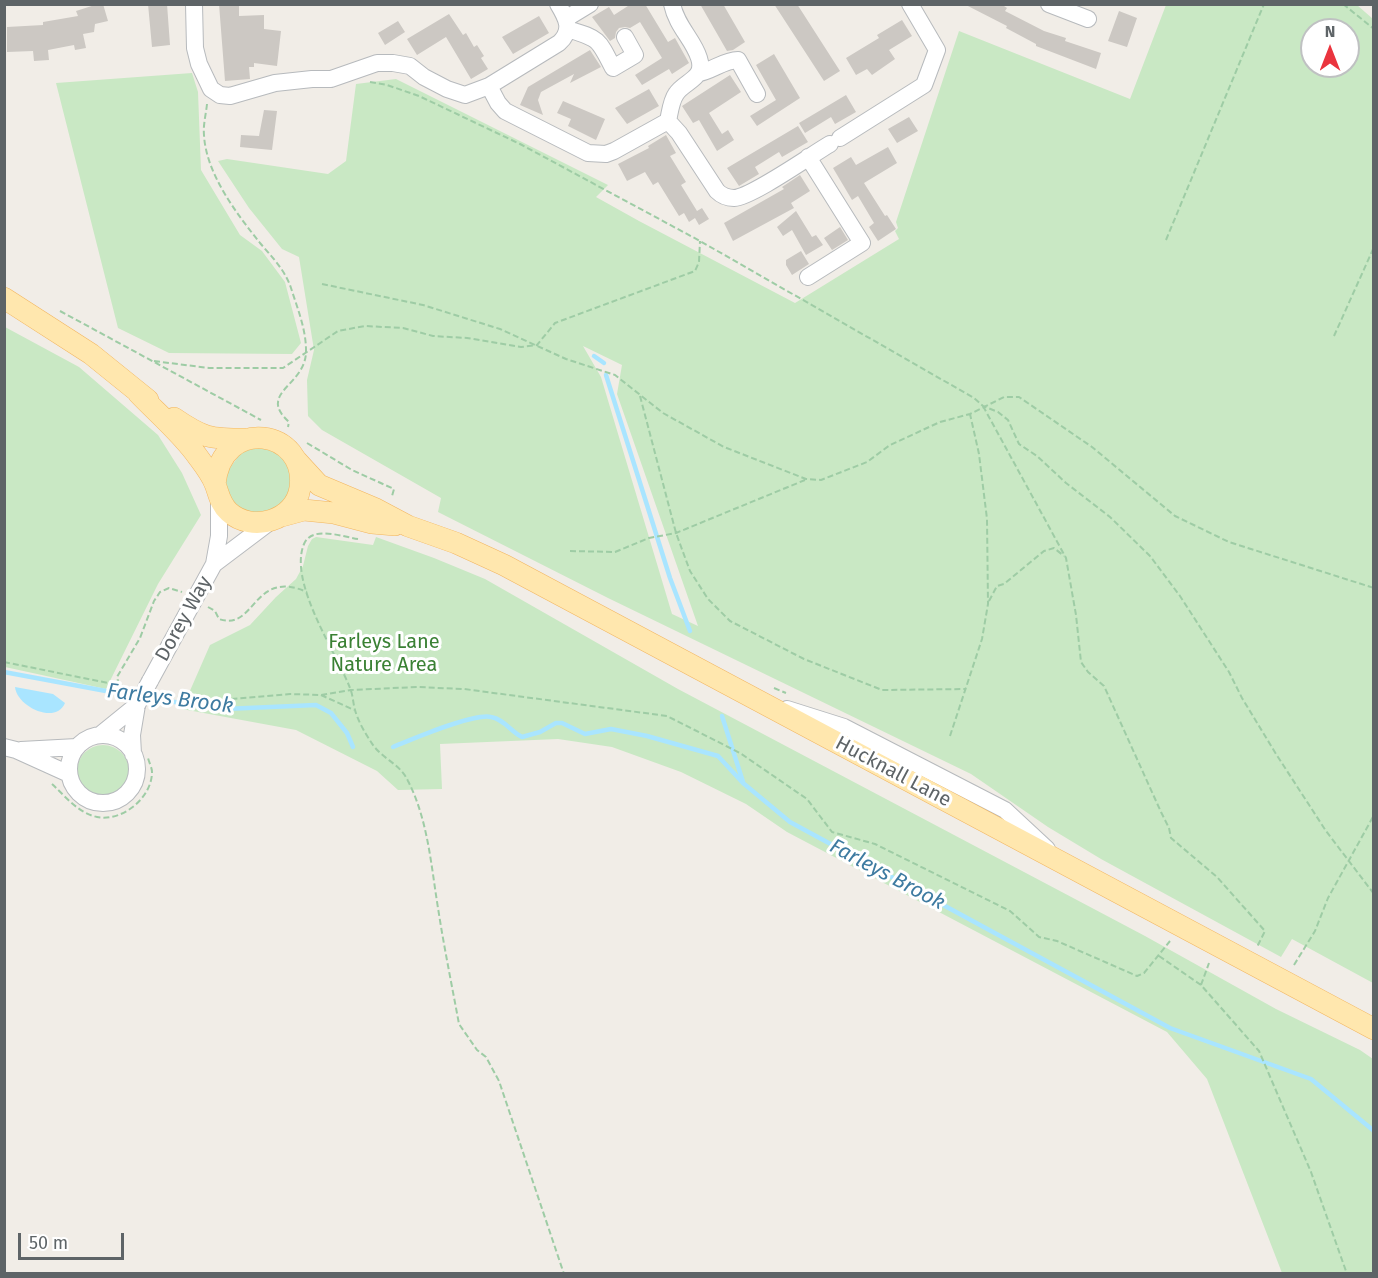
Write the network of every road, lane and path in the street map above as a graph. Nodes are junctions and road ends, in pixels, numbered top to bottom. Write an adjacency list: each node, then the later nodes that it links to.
1 (194, 4): 15 (street)
2 (590, 4): 8 (street)
3 (672, 4): 12 (street)
4 (910, 4): 18 (street)
5 (1049, 4): 9 (street)
6 (1264, 4): 21 (path)
7 (1343, 4): 10 (path)
8 (564, 17): 11 (street); 14 (street)
9 (1088, 19)
10 (1374, 29)
11 (625, 37)
12 (699, 73): 16 (street); 17 (street)
13 (344, 75): 14 (street); 15 (street); 22 (path)
14 (489, 86): 17 (street)
15 (210, 89): 30 (path)
16 (758, 94)
17 (668, 121): 20 (street)
18 (854, 129): 19 (street); 20 (street)
19 (863, 144)
20 (808, 157): 24 (street)
21 (1166, 240)
22 (700, 241): 29 (path); 34 (path)
23 (1374, 247): 28 (path)
24 (808, 277)
25 (322, 284): 29 (path)
26 (4, 298): 32 (main road, Hucknall Lane)
27 (55, 309): 31 (path)
28 (1334, 336)
29 (537, 345): 30 (path); 33 (path)
30 (306, 351): 31 (path); 37 (path)
31 (150, 360): 36 (path)
32 (138, 393): 38 (main road, Hucknall Lane); 41 (main road, Hucknall Lane)
33 (640, 396): 40 (path); 45 (path)
34 (983, 406): 35 (path); 48 (path); 50 (path); 68 (path)
35 (970, 414): 40 (path); 51 (path)
36 (267, 423)
37 (287, 433)
38 (246, 439): 39 (main road, Hucknall Lane); 41 (main road)
39 (302, 452): 42 (path); 43 (main road); 44 (main road, Hucknall Lane)
40 (806, 479): 45 (path)
41 (217, 491): 43 (main road, Hucknall Lane); 49 (street, Dorey Way)
42 (386, 494)
43 (276, 519): 44 (main road, Hucknall Lane); 49 (street, Dorey Way)
44 (408, 526): 76 (main road, Hucknall Lane)
45 (676, 533): 47 (path); 55 (path)
46 (367, 540): 56 (path)
47 (570, 551)
48 (1066, 558): 51 (path); 71 (path)
49 (214, 564): 54 (street, Dorey Way)
50 (1374, 588)
51 (988, 604): 55 (path)
52 (4, 662): 53 (path)
53 (129, 687)
54 (154, 687): 57 (path); 58 (street, Dorey Way, bridge)
55 (966, 689): 61 (path)
56 (351, 690): 57 (path); 59 (path); 72 (path)
57 (321, 695): 59 (path)
58 (137, 705): 60 (street, Dorey Way); 64 (street, Dorey Way)
59 (355, 710): 77 (path)
60 (100, 735): 62 (street); 64 (street)
61 (950, 736)
62 (77, 747): 63 (street); 65 (street)
63 (10, 748): 65 (street)
64 (140, 753): 65 (street); 66 (path)
65 (69, 774)
66 (49, 780)
67 (1374, 814): 68 (path)
68 (1349, 861): 69 (path); 74 (path)
69 (1374, 894)
70 (1172, 938): 72 (path)
71 (1258, 944)
72 (1159, 956): 75 (path)
73 (1208, 966): 75 (path)
74 (1291, 970)
75 (1201, 985): 78 (path)
76 (1369, 1028)
77 (564, 1274)
78 (1347, 1274)

